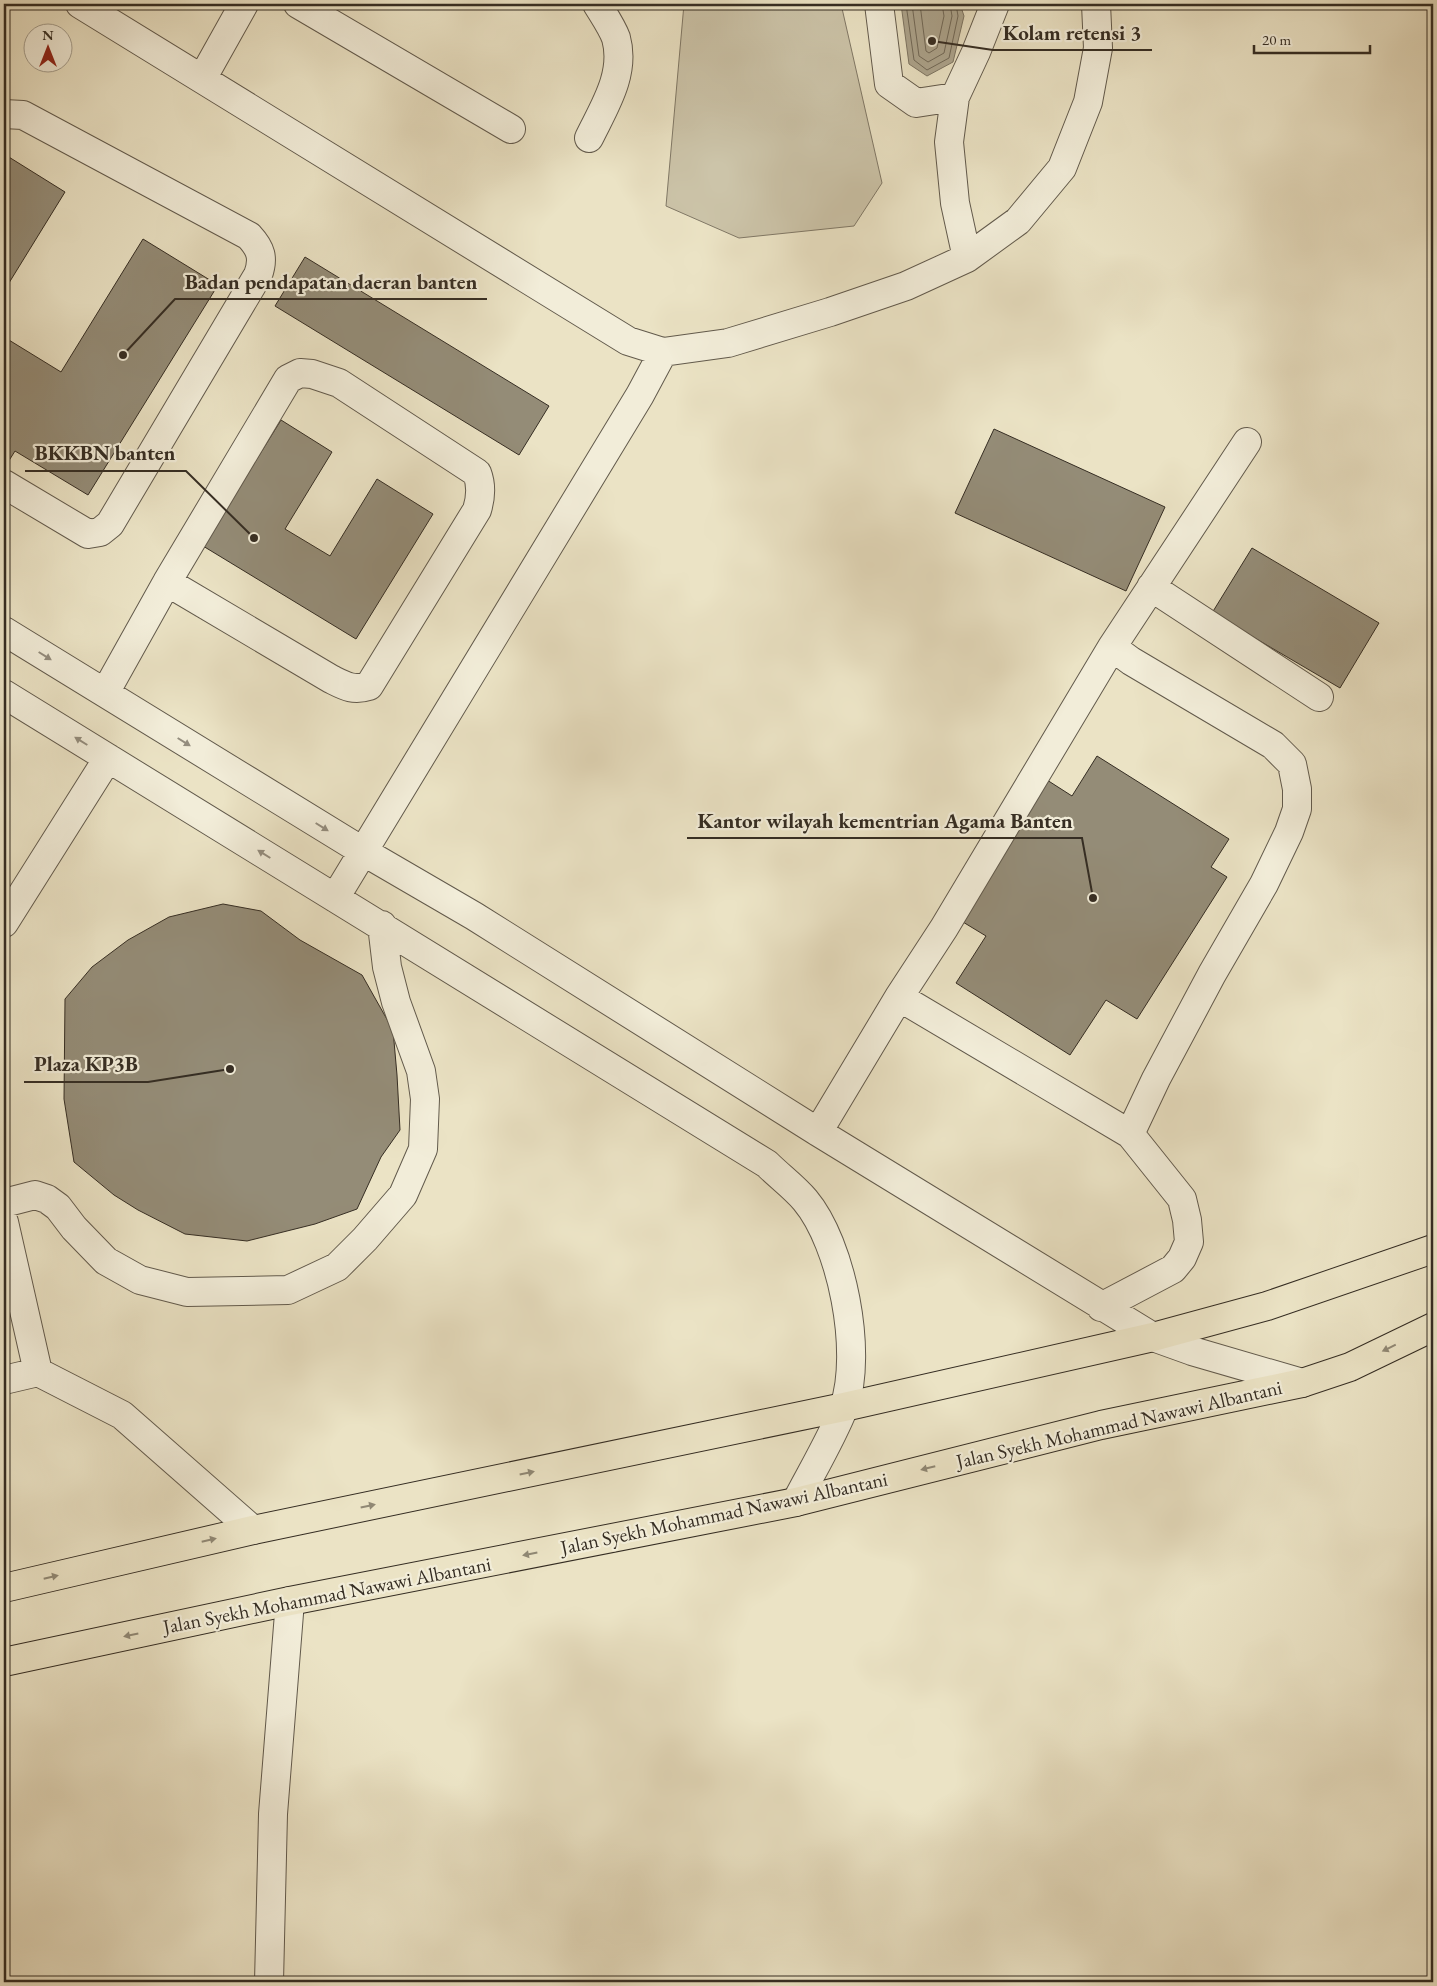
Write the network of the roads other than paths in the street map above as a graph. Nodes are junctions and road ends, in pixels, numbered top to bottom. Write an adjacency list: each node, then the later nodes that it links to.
1 (80, 4): 8 (street)
2 (244, 4): 8 (street)
3 (298, 4): 11 (street)
4 (597, 4): 12 (street)
5 (878, 4): 9 (street)
6 (995, 4): 9 (street)
7 (1096, 4): 13 (street)
8 (202, 79): 14 (street)
9 (955, 97): 13 (street)
10 (4, 114): 16 (street)
11 (511, 129)
12 (589, 138)
13 (967, 258): 14 (street)
14 (663, 352): 25 (street)
15 (1247, 442): 18 (street)
16 (4, 484)
17 (168, 582): 17 (street); 21 (street)
18 (1151, 587): 20 (street); 23 (street)
19 (4, 631): 21 (street, one-way to 21)
20 (1112, 646): 29 (street); 31 (street)
21 (105, 693): 25 (street, one-way to 25)
22 (4, 694): 24 (street, one-way to 22)
23 (1319, 697)
24 (108, 758): 26 (street, one-way to 24); 27 (street)
25 (364, 852): 26 (street); 30 (street)
26 (335, 898): 28 (street)
27 (4, 923)
28 (382, 925): 32 (street); 41 (street)
29 (899, 997): 30 (street); 31 (street)
30 (818, 1132): 35 (street)
31 (1130, 1134): 35 (street)
32 (4, 1203)
33 (4, 1222): 38 (street)
34 (1433, 1250): 37 (main road)
35 (1101, 1307): 37 (street)
36 (1433, 1327): 40 (main road, Jalan Syekh Mohammad Nawawi Albantani, one-way to 40)
37 (1153, 1337): 40 (street); 41 (main road)
38 (38, 1372): 39 (street); 43 (street)
39 (4, 1380)
40 (1302, 1383): 42 (main road, Jalan Syekh Mohammad Nawawi Albantani, one-way to 42)
41 (844, 1407): 42 (street); 43 (main road, one-way to 41)
42 (796, 1502): 45 (main road, Jalan Syekh Mohammad Nawawi Albantani, one-way to 45)
43 (253, 1530): 44 (main road, one-way to 43)
44 (4, 1588)
45 (290, 1601): 46 (main road, Jalan Syekh Mohammad Nawawi Albantani, one-way to 46); 47 (street)
46 (4, 1662)
47 (269, 1982)

